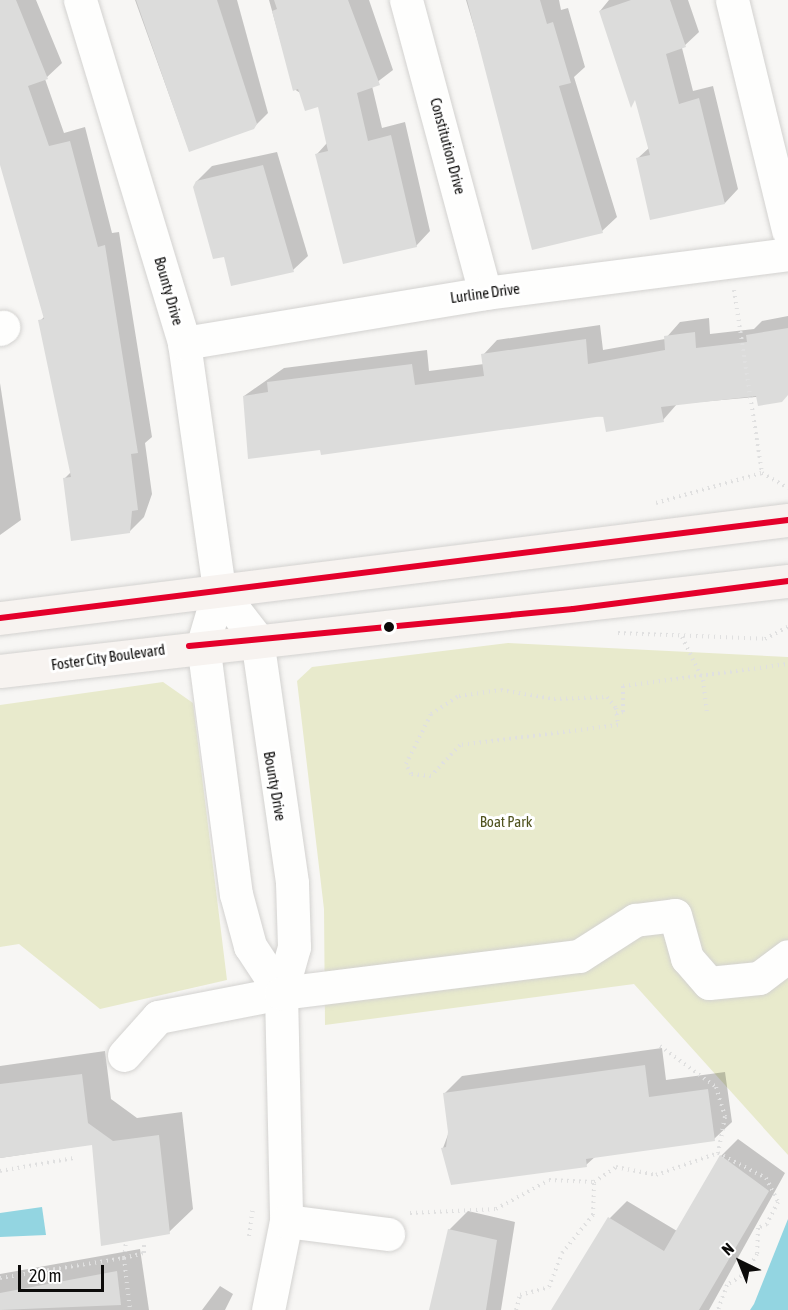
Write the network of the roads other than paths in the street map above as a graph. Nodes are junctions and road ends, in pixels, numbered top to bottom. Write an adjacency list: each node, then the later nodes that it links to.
1 (80, 0): 7 (street, Bounty Drive)
2 (406, 0): 6 (street, Constitution Drive)
3 (732, 0): 4 (street)
4 (788, 230)
5 (788, 254): 6 (street, Lurline Drive)
6 (485, 293): 7 (street, Lurline Drive)
7 (184, 343): 10 (street, Bounty Drive)
8 (788, 520): 10 (main road)
9 (788, 581): 12 (main road, Foster City Boulevard)
10 (219, 590): 11 (main road); 12 (street, Bounty Drive); 13 (street, Bounty Drive)
11 (0, 618)
12 (257, 639): 13 (main road, Foster City Boulevard); 16 (street, Bounty Drive)
13 (203, 644): 14 (main road, Foster City Boulevard); 16 (street, Bounty Drive)
14 (0, 671)
15 (788, 956): 16 (street)
16 (281, 993): 17 (street); 18 (street, Bounty Drive)
17 (124, 1055)
18 (286, 1221): 19 (street); 20 (street, Bounty Drive)
19 (395, 1224)
20 (268, 1310)

